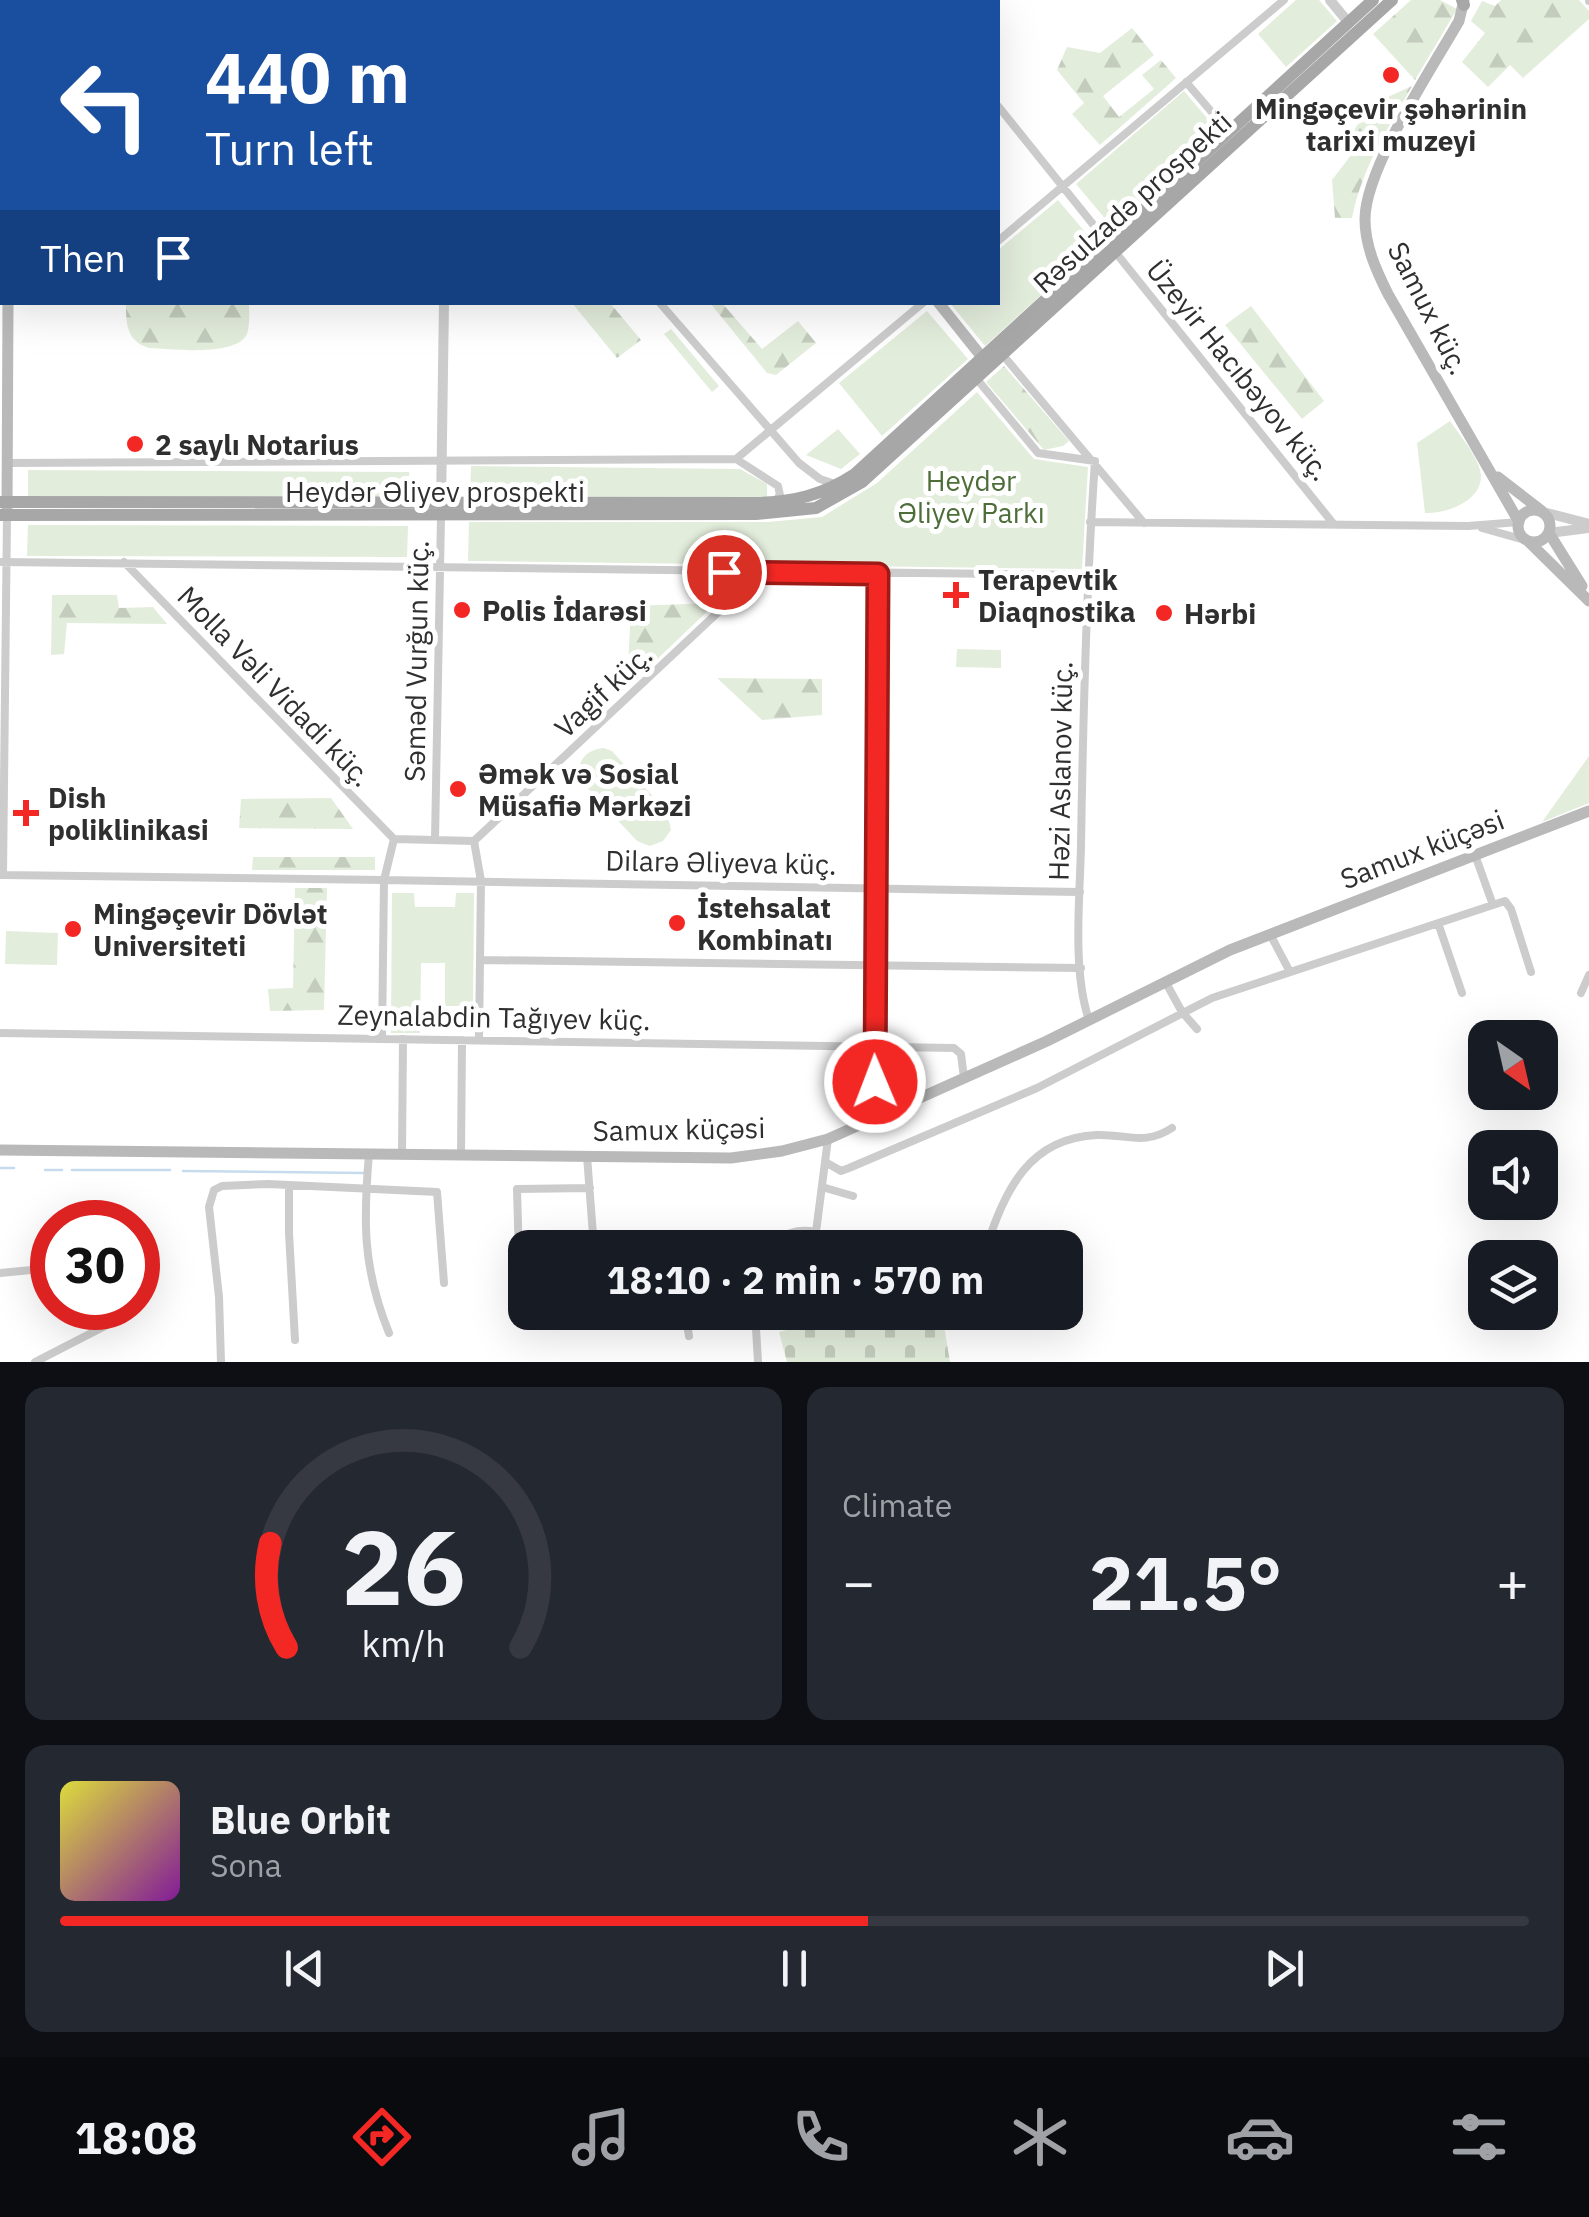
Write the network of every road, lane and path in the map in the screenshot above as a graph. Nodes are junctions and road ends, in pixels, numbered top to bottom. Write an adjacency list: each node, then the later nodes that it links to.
1 (1284, 0): 7 (street)
2 (1330, 0): 6 (street)
3 (1373, 0): 6 (main road, Rəsulzadə prospekti)
4 (1392, 0): 12 (main road, Rəsulzadə prospekti)
5 (1463, 1): 26 (main road, Samux küç.)
6 (1348, 22): 9 (main road, Rəsulzadə prospekti)
7 (1186, 82): 9 (street); 10 (street)
8 (1000, 108): 10 (street, Üzeyir Hacıbəyov küç.)
9 (1228, 131): 12 (main road, Rəsulzadə prospekti)
10 (1064, 186): 11 (street); 12 (street, Üzeyir Hacıbəyov küç.)
11 (1000, 239)
12 (1112, 246): 18 (main road, Rəsulzadə prospekti); 19 (main road, Rəsulzadə prospekti); 35 (street, Üzeyir Hacıbəyov küç.)
13 (8, 305): 25 (main road)
14 (444, 305): 23 (street, Səməd Vurğun küç.)
15 (662, 305): 21 (street)
16 (920, 305): 21 (street)
17 (940, 305): 19 (main road)
18 (1003, 354): 19 (street); 20 (main road, Rəsulzadə prospekti); 24 (street)
19 (981, 356): 20 (street); 27 (main road, Rəsulzadə prospekti)
20 (976, 379): 24 (street); 27 (main road, Rəsulzadə prospekti)
21 (768, 431): 22 (street); 28 (street)
22 (736, 459): 23 (street); 29 (street)
23 (442, 460): 25 (street); 31 (street, Səməd Vurğun küç.)
24 (1095, 462): 33 (street, Həzi Aslanov küç.); 34 (street)
25 (8, 463): 30 (main road)
26 (1490, 471): 32 (main road); 36 (main road, Samux küç.)
27 (858, 478): 28 (main road, Heydər Əliyev prospekti); 31 (main road, Heydər Əliyev prospekti)
28 (839, 485): 29 (main road, Heydər Əliyev prospekti)
29 (772, 503): 31 (main road, Heydər Əliyev prospekti)
30 (4, 509): 31 (main road, Heydər Əliyev prospekti); 41 (street)
31 (441, 510): 43 (street, Səməd Vurğun küç.)
32 (1542, 512): 36 (main road); 38 (street); 39 (main road)
33 (1090, 522): 34 (street); 46 (street, Həzi Aslanov küç.)
34 (1144, 522): 35 (street)
35 (1332, 522): 37 (street)
36 (1519, 522): 37 (street); 40 (main road)
37 (1468, 526): 40 (street)
38 (1589, 526): 39 (street)
39 (1549, 533): 40 (main road); 47 (main road)
40 (1528, 541): 47 (main road)
41 (3, 562): 42 (street); 48 (street)
42 (124, 562): 43 (street); 50 (street, Molla Vəli Vidadi küç.)
43 (440, 566): 44 (street); 51 (street, Səməd Vurğun küç.)
44 (761, 572): 45 (street); 52 (street, Vagif küç.)
45 (878, 574): 46 (street); 57 (street)
46 (1087, 574): 58 (street, Həzi Aslanov küç.)
47 (1589, 600)
48 (3, 705): 54 (street)
49 (1589, 811): 53 (main road, Samux küçəsi)
50 (394, 840): 51 (street); 55 (street)
51 (435, 840): 52 (street)
52 (474, 840): 56 (street)
53 (1476, 855): 59 (street); 61 (main road, Samux küçəsi)
54 (1, 875): 55 (street)
55 (384, 880): 56 (street, Dilarə Əliyeva küç.); 75 (street)
56 (481, 881): 57 (street, Dilarə Əliyeva küç.); 62 (street)
57 (875, 887): 58 (street, Dilarə Əliyeva küç.); 63 (street)
58 (1080, 892): 64 (street, Həzi Aslanov küç.)
59 (1493, 905): 60 (street); 66 (street)
60 (1438, 923): 65 (street); 69 (street)
61 (1270, 934): 65 (street); 68 (main road, Samux küçəsi)
62 (480, 960): 63 (street); 78 (street)
63 (875, 966): 64 (street); 79 (street)
64 (1080, 968): 72 (street, Həzi Aslanov küç.)
65 (1290, 972): 71 (street)
66 (1530, 972)
67 (1589, 975): 70 (street)
68 (1166, 981): 71 (street); 72 (main road, Samux küçəsi)
69 (1462, 993)
70 (1581, 993)
71 (1182, 1012): 73 (street); 89 (street)
72 (1089, 1020): 80 (main road, Samux küçəsi)
73 (1197, 1028)
74 (0, 1032): 75 (street, Zeynalabdin Tağıyev küç.)
75 (382, 1038): 76 (street, Zeynalabdin Tağıyev küç.)
76 (403, 1039): 77 (street, Zeynalabdin Tağıyev küç.); 86 (street)
77 (462, 1040): 78 (street, Zeynalabdin Tağıyev küç.); 87 (street)
78 (479, 1040): 79 (street, Zeynalabdin Tağıyev küç.)
79 (874, 1046): 80 (street, Zeynalabdin Tağıyev küç.); 81 (street)
80 (964, 1078): 81 (main road, Samux küçəsi)
81 (876, 1118): 83 (main road, Samux küçəsi)
82 (1172, 1128): 98 (street)
83 (828, 1138): 88 (main road, Samux küçəsi); 89 (street)
84 (0, 1150): 85 (main road, Samux küçəsi)
85 (369, 1154): 86 (main road, Samux küçəsi); 93 (street)
86 (402, 1154): 87 (main road, Samux küçəsi)
87 (461, 1156): 88 (main road, Samux küçəsi)
88 (587, 1156): 92 (street)
89 (827, 1163): 91 (street)
90 (290, 1186): 93 (street); 107 (street); 109 (street)
91 (822, 1187): 94 (street); 97 (street)
92 (590, 1188): 95 (street); 96 (street)
93 (366, 1189): 101 (street); 105 (street)
94 (853, 1196)
95 (519, 1230)
96 (593, 1230)
97 (816, 1230)
98 (993, 1230)
99 (30, 1270): 100 (street)
100 (0, 1273)
101 (444, 1283)
102 (97, 1330): 108 (street)
103 (688, 1330): 106 (street)
104 (756, 1330): 110 (street)
105 (388, 1333)
106 (689, 1336)
107 (295, 1340)
108 (35, 1362)
109 (221, 1362)
110 (758, 1362)

